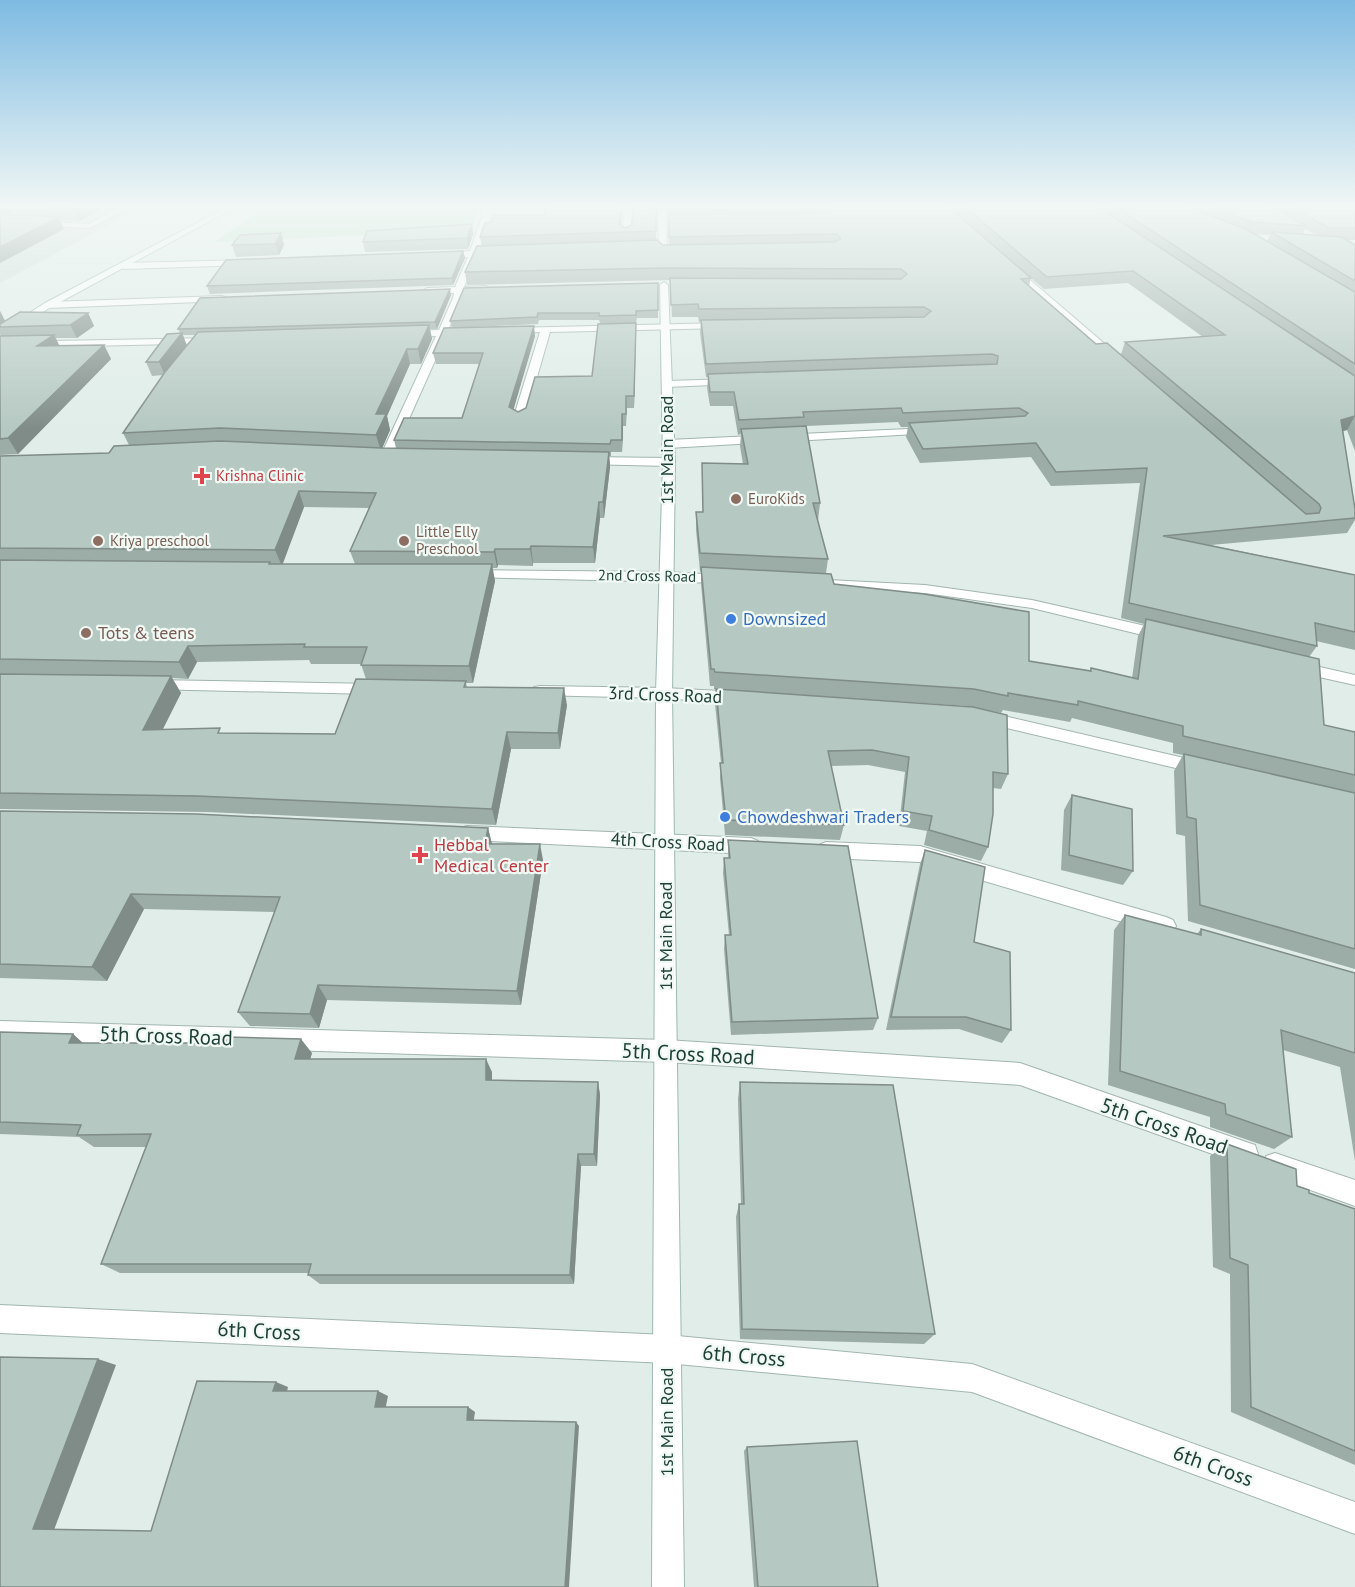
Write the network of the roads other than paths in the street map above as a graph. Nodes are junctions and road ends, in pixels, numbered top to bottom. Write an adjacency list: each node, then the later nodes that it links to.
1 (93, 282): 9 (street)
2 (461, 282): 6 (street)
3 (1028, 282): 20 (street)
4 (664, 286): 11 (street, 1st Main Road)
5 (492, 289): 6 (street)
6 (458, 290): 7 (street); 15 (street)
7 (411, 291)
8 (236, 298): 9 (street)
9 (48, 305): 17 (street)
10 (735, 326): 11 (street)
11 (665, 327): 12 (street); 22 (street, 1st Main Road)
12 (546, 329): 14 (street); 23 (street)
13 (477, 331): 15 (street)
14 (500, 331)
15 (442, 332): 16 (street); 26 (street)
16 (396, 334)
17 (0, 336)
18 (224, 340): 19 (street)
19 (0, 345)
20 (1123, 366)
21 (738, 381): 22 (street)
22 (667, 384): 25 (street, 1st Main Road)
23 (519, 419)
24 (943, 431): 25 (street)
25 (668, 444): 28 (street, 1st Main Road)
26 (387, 457)
27 (574, 460): 28 (street)
28 (669, 462): 30 (street, 1st Main Road)
29 (451, 574): 30 (street, 2nd Cross Road)
30 (665, 576): 31 (street, 2nd Cross Road); 39 (street, 1st Main Road)
31 (736, 579)
32 (795, 582): 33 (street)
33 (1182, 639)
34 (1286, 664): 35 (street)
35 (1355, 680)
36 (142, 685): 37 (street)
37 (392, 689)
38 (522, 691): 39 (street, 3rd Cross Road)
39 (664, 693): 40 (street, 3rd Cross Road); 44 (street, 1st Main Road)
40 (758, 699)
41 (968, 714): 42 (street)
42 (1218, 772)
43 (454, 832): 44 (street, 4th Cross Road)
44 (665, 842): 45 (street, 4th Cross Road); 49 (street, 1st Main Road)
45 (770, 847)
46 (804, 849): 47 (street)
47 (1183, 931)
48 (0, 1031): 49 (street, 5th Cross Road)
49 (666, 1051): 50 (street, 5th Cross Road); 52 (street, 1st Main Road)
50 (1355, 1193)
51 (0, 1319): 52 (street, 6th Cross)
52 (667, 1349): 53 (street, 6th Cross); 54 (street, 1st Main Road)
53 (1355, 1518)
54 (668, 1587)

